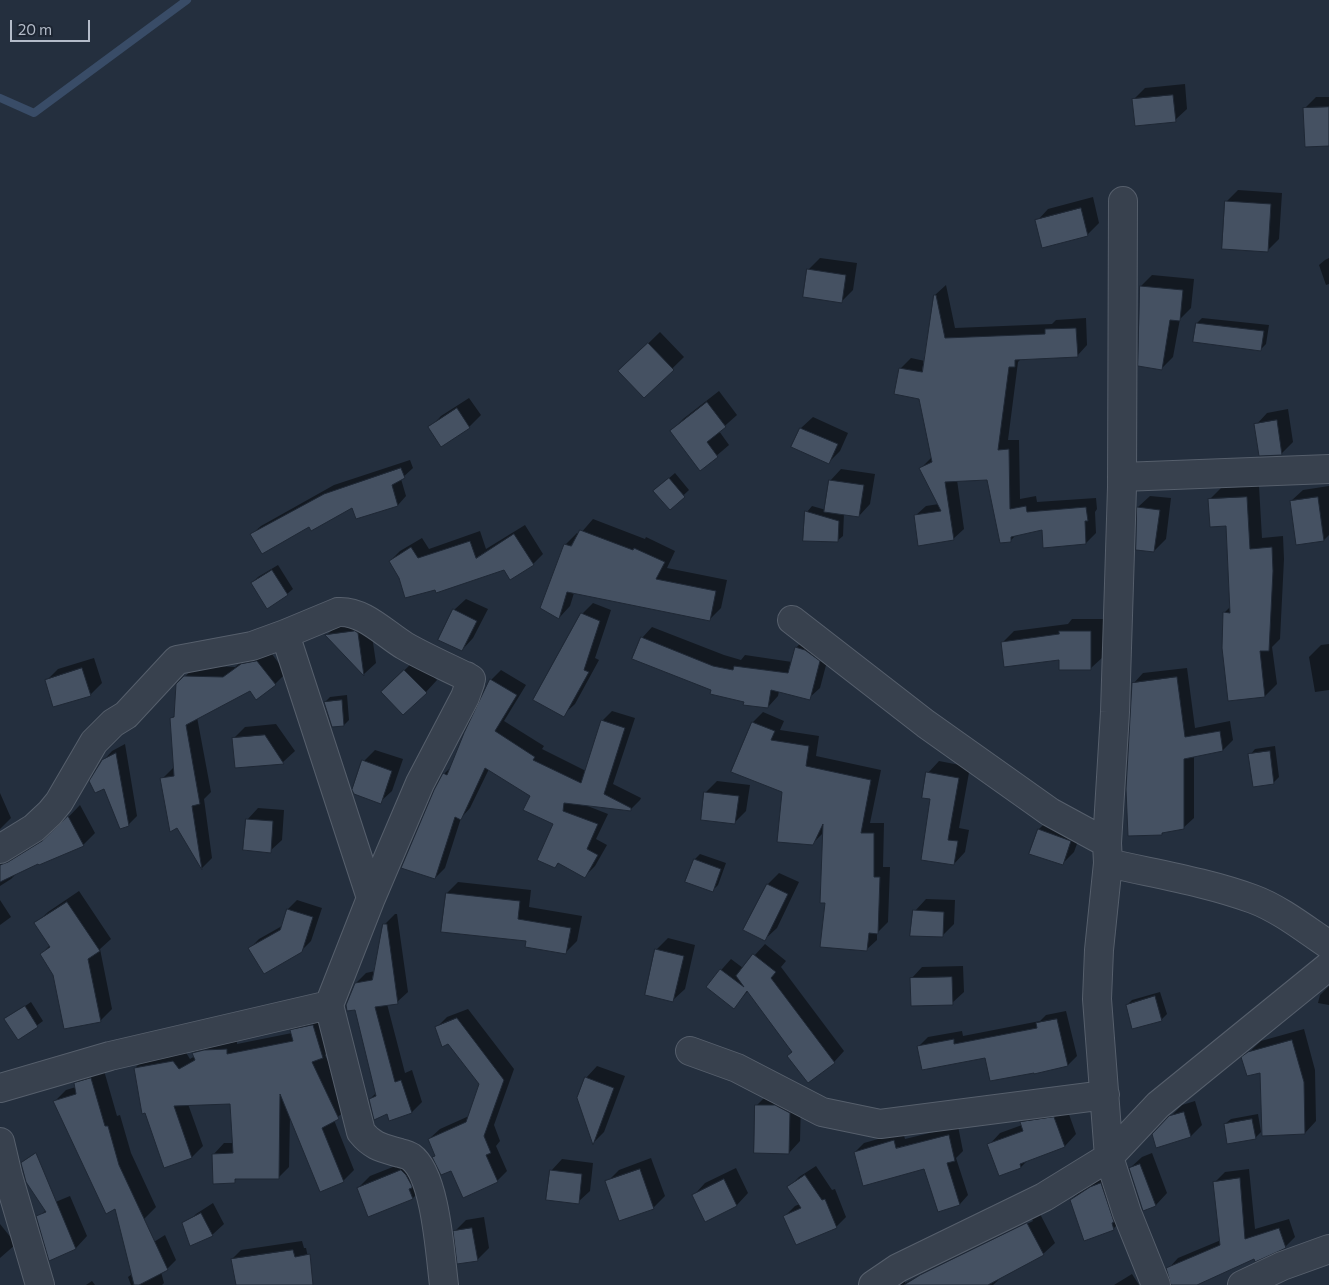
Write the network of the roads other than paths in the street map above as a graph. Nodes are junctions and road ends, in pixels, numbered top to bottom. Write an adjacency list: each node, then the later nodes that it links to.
1 (1123, 201): 3 (street)
2 (1329, 469): 3 (street)
3 (1122, 477): 7 (street)
4 (792, 620): 7 (street)
5 (285, 634): 6 (street); 8 (street); 8 (street)
6 (0, 849)
7 (1107, 853): 9 (street); 14 (street)
8 (371, 898): 11 (street)
9 (1329, 945)
10 (1329, 966): 16 (street)
11 (329, 1006): 13 (street); 19 (street)
12 (690, 1051): 14 (street)
13 (0, 1088)
14 (1105, 1095): 16 (street)
15 (0, 1142): 18 (street)
16 (1109, 1157): 20 (street); 21 (street)
17 (1329, 1249): 22 (street)
18 (40, 1285)
19 (444, 1285)
20 (873, 1285)
21 (1156, 1285)
22 (1242, 1285)

